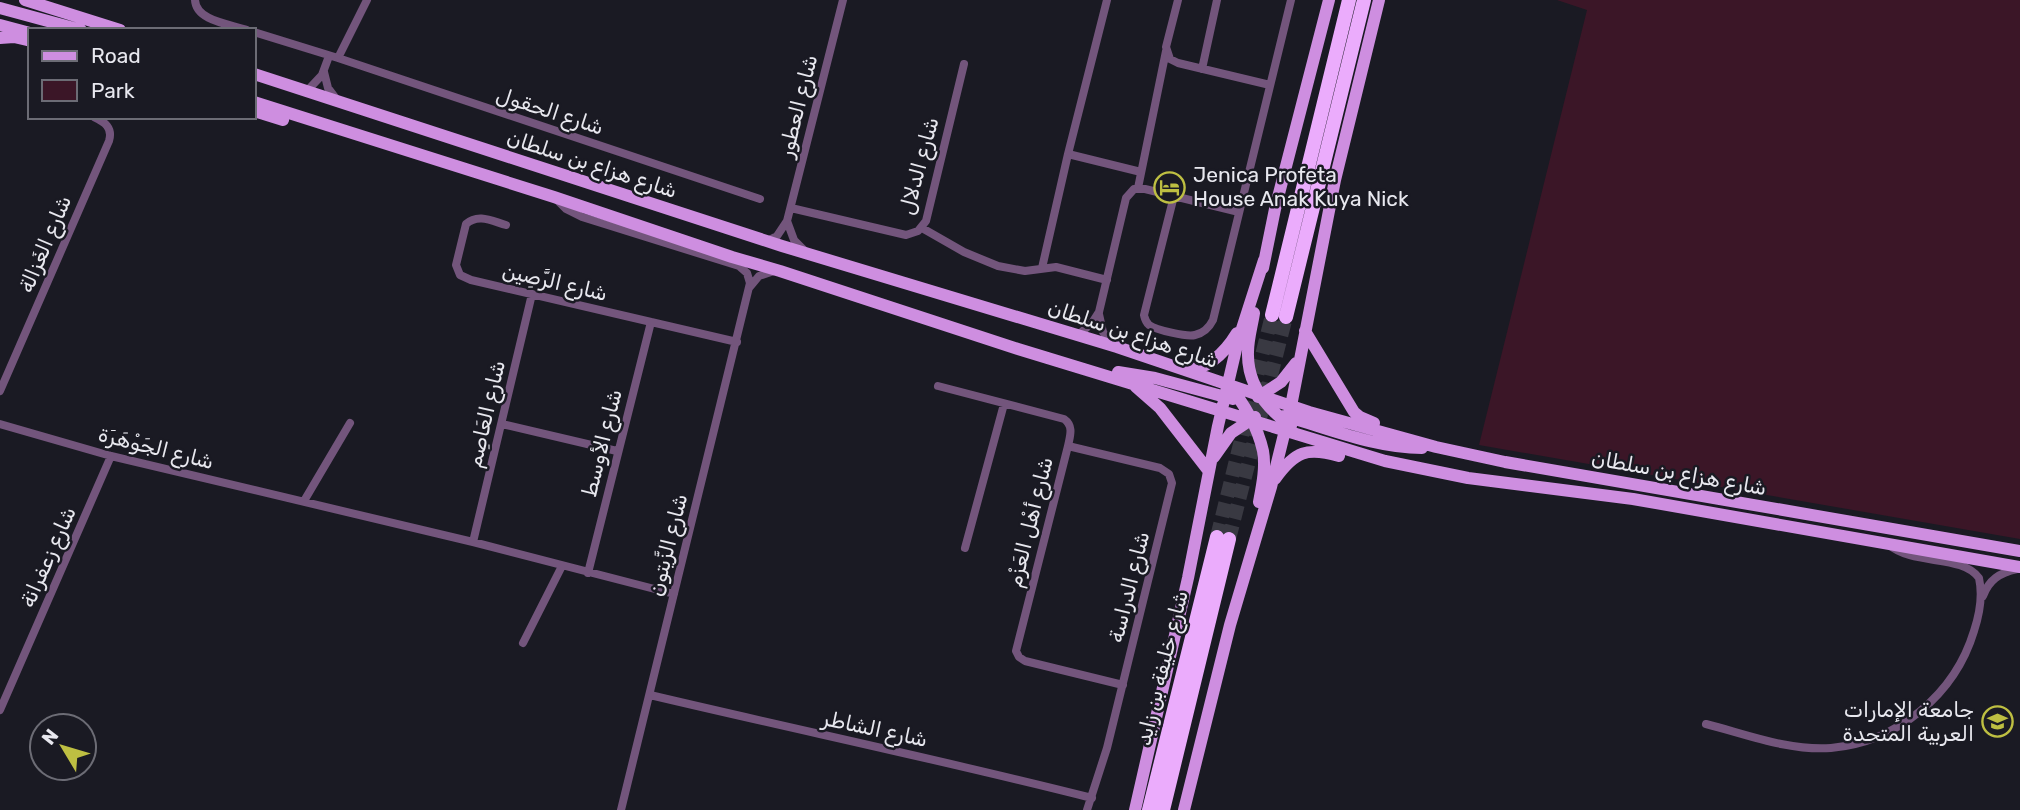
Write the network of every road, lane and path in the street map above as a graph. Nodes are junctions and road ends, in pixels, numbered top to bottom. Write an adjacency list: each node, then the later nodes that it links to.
1 (25, 0): 13 (main road)
2 (193, 0): 18 (street)
3 (368, 0): 24 (street)
4 (843, 0): 42 (street, شارع العطور)
5 (1107, 0): 36 (street)
6 (1178, 0): 23 (street)
7 (1217, 0): 26 (street)
8 (1291, 0): 29 (street)
9 (1329, 0): 49 (main road)
10 (1349, 0): 11 (highway)
11 (1364, 0)
12 (1379, 0): 57 (main road)
13 (49, 5): 17 (main road)
14 (0, 8): 16 (main road)
15 (0, 24): 19 (main road)
16 (74, 28)
17 (114, 28)
18 (241, 28)
19 (28, 32)
20 (256, 33): 24 (street, شارع الحقول)
21 (0, 38): 22 (main road)
22 (28, 40)
23 (1166, 51): 26 (street); 37 (street)
24 (334, 57): 27 (street); 41 (street, شارع الحقول)
25 (964, 64): 46 (street, شارع الدلال)
26 (1202, 69): 29 (street)
27 (324, 72): 30 (street); 31 (street)
28 (256, 75): 30 (main road, شارع هزاع بن سلطان)
29 (1270, 85): 43 (street)
30 (306, 92): 31 (main road, شارع هزاع بن سلطان)
31 (338, 101): 47 (main road, شارع هزاع بن سلطان)
32 (256, 103): 35 (main road, شارع هزاع بن سلطان)
33 (256, 112): 35 (main road)
34 (97, 119): 66 (street, شارع الغَزالة)
35 (353, 133): 40 (main road, شارع هزاع بن سلطان)
36 (1068, 154): 37 (street); 50 (street)
37 (1142, 172): 38 (street)
38 (1138, 188): 39 (street); 52 (street)
39 (1174, 196): 43 (street); 43 (street)
40 (554, 197): 51 (main road, شارع هزاع بن سلطان); 53 (street)
41 (760, 199)
42 (791, 208): 44 (street, شارع العطور); 46 (street, شارع الدلال)
43 (1239, 212)
44 (788, 221): 47 (street); 48 (street)
45 (506, 225): 54 (street, شارع الرَّصِين)
46 (922, 228): 50 (street)
47 (767, 241): 48 (main road, شارع هزاع بن سلطان)
48 (808, 253): 58 (main road, شارع هزاع بن سلطان)
49 (1264, 260): 62 (main road); 67 (main road); 68 (main road)
50 (1042, 268): 52 (street)
51 (780, 271): 53 (street); 63 (main road, شارع هزاع بن سلطان)
52 (1107, 280): 55 (street)
53 (749, 288): 59 (street, شارع الزَّيتون)
54 (532, 294): 56 (street, شارع الرَّصِين); 76 (street, شارع العَاصِم)
55 (1099, 312): 58 (street); 60 (street)
56 (650, 322): 59 (street, شارع الرَّصِين); 79 (street, شارع الأوسط)
57 (1305, 331): 61 (main road); 78 (main road)
58 (1077, 336): 60 (main road, شارع هزاع بن سلطان)
59 (737, 341): 92 (street, شارع الزَّيتون)
60 (1117, 347): 62 (main road, شارع هزاع بن سلطان)
61 (1301, 354): 68 (main road); 72 (main road)
62 (1183, 369): 67 (main road, شارع هزاع بن سلطان)
63 (1094, 372): 64 (main road, شارع هزاع بن سلطان); 67 (main road)
64 (1130, 382): 71 (main road, شارع هزاع بن سلطان); 81 (main road)
65 (939, 386): 70 (street, شارع أهْل العَزْم)
66 (0, 391)
67 (1226, 391): 68 (main road, شارع هزاع بن سلطان); 69 (main road); 71 (main road)
68 (1260, 396): 69 (main road); 72 (main road)
69 (1240, 400): 73 (main road)
70 (1004, 404): 77 (street, شارع أهْل العَزْم); 87 (street)
71 (1222, 411): 73 (main road, شارع هزاع بن سلطان); 81 (main road)
72 (1285, 418): 73 (main road); 78 (main road); 82 (main road, شارع هزاع بن سلطان); 83 (main road)
73 (1250, 420): 81 (main road); 94 (main road)
74 (350, 423): 84 (street)
75 (0, 424): 80 (street, شارع الجَوْهَرَة)
76 (502, 424): 79 (street); 85 (street, شارع العَاصِم)
77 (1068, 446): 96 (street, شارع الدراسة); 96 (street, شارع أهْل العَزْم)
78 (1436, 447): 88 (main road, شارع هزاع بن سلطان)
79 (617, 452): 91 (street, شارع الأوسط)
80 (111, 456): 84 (street, شارع الجَوْهَرَة); 98 (street, شارع زعفرانة)
81 (1209, 467): 103 (main road)
82 (1414, 468): 83 (main road); 86 (main road, شارع هزاع بن سلطان)
83 (1270, 487): 94 (main road)
84 (304, 501): 85 (street, شارع الجَوْهَرَة)
85 (473, 542): 89 (street, شارع الجَوْهَرَة)
86 (1887, 544): 90 (main road, شارع هزاع بن سلطان); 93 (street)
87 (965, 548)
88 (2020, 551)
89 (562, 566): 91 (street, شارع الجَوْهَرَة); 95 (street)
90 (2020, 568): 93 (street)
91 (588, 573): 92 (street, شارع الجَوْهَرَة)
92 (674, 594): 97 (street, شارع الزَّيتون)
93 (1981, 599): 99 (street)
94 (1230, 625): 106 (main road)
95 (523, 643)
96 (1123, 685): 100 (street, شارع الدراسة)
97 (650, 695): 100 (street, شارع الشاطر); 101 (street, شارع الزَّيتون)
98 (0, 710)
99 (1706, 724)
100 (1092, 798): 102 (street, شارع الدراسة)
101 (621, 810)
102 (1087, 810)
103 (1135, 810)
104 (1149, 810): 105 (highway, شارع خليفة بن زايد)
105 (1163, 810)
106 (1184, 810)

